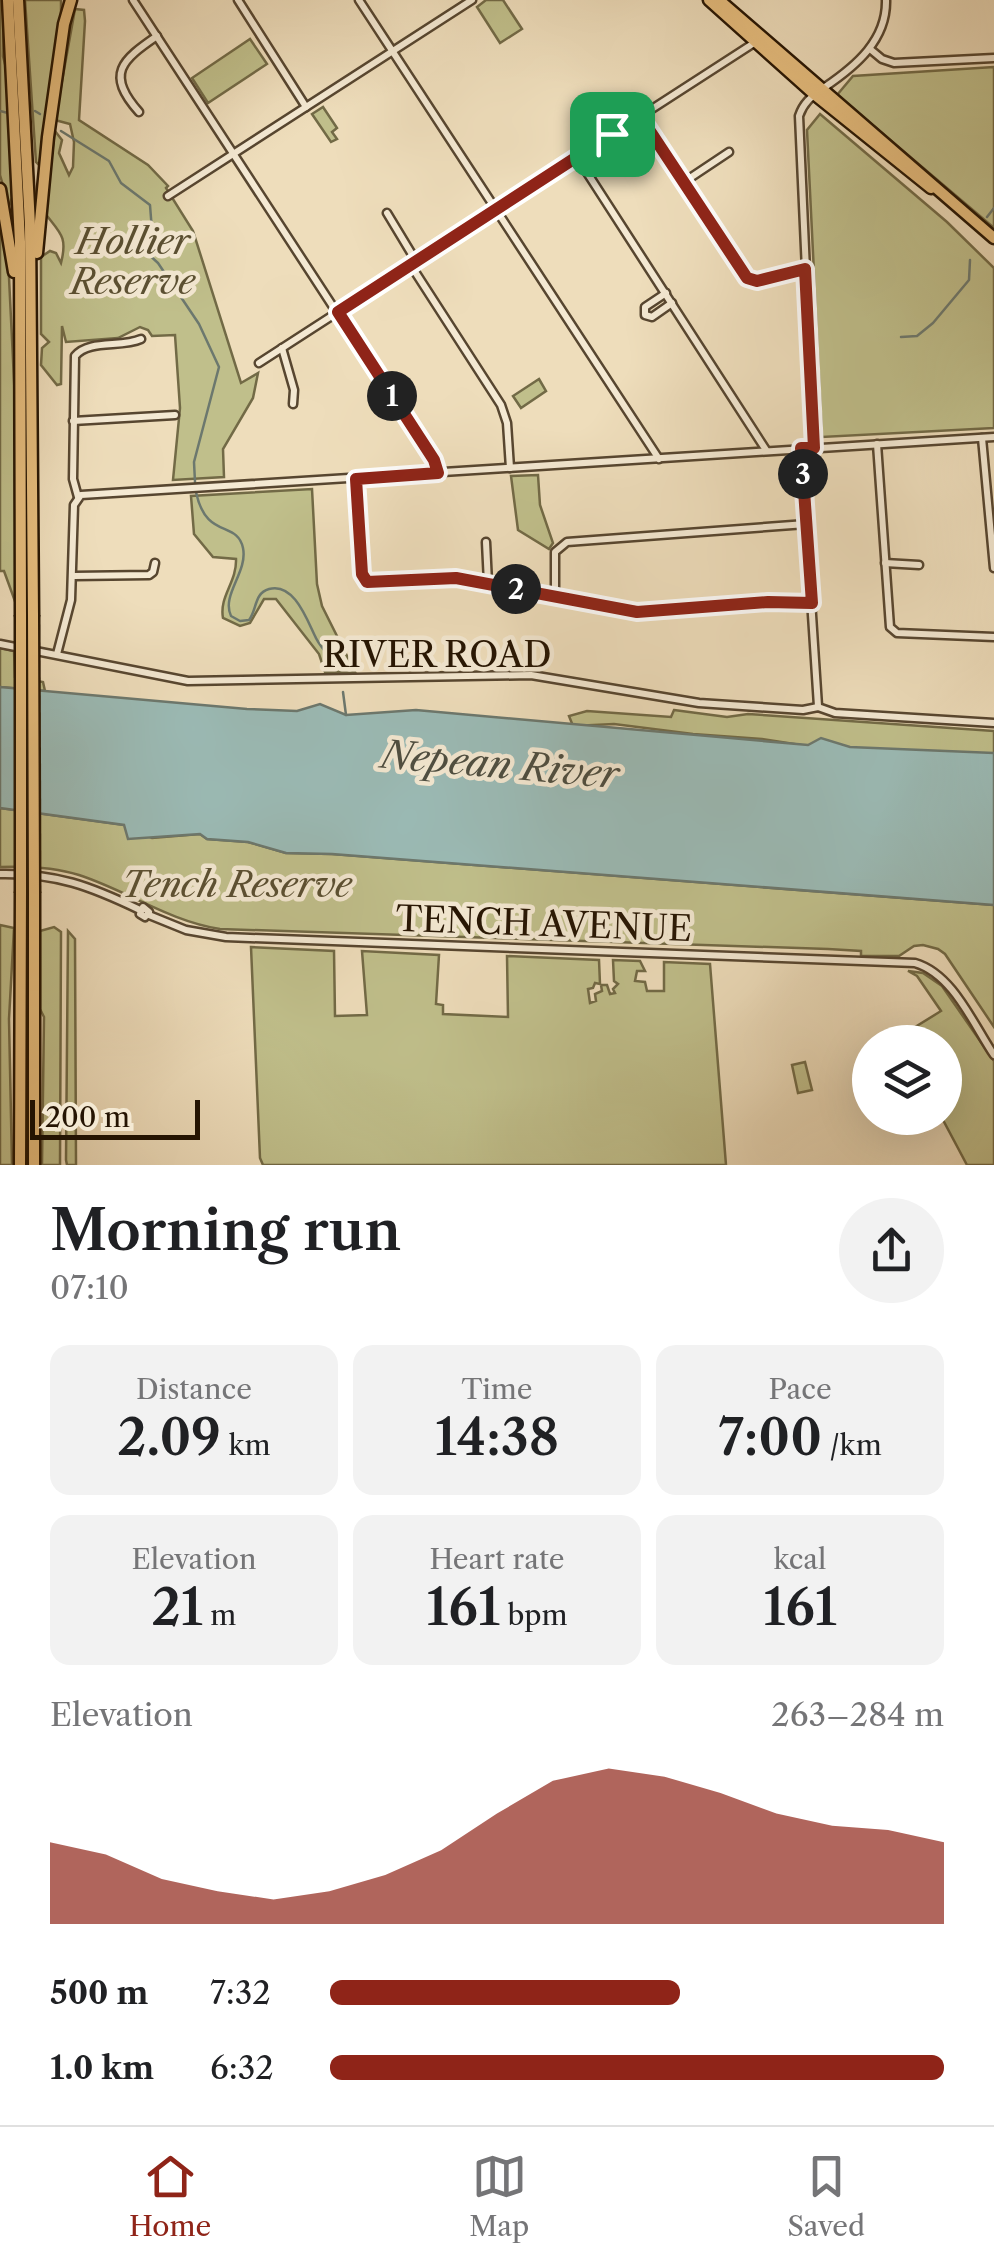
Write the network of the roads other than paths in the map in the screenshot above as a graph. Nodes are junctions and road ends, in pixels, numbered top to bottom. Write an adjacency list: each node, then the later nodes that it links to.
1 (8, 0): 19 (highway)
2 (18, 0): 19 (highway)
3 (63, 0): 12 (highway)
4 (71, 0): 12 (highway)
5 (133, 0): 13 (street)
6 (238, 0): 20 (street)
7 (359, 0): 16 (street)
8 (472, 0): 16 (street)
9 (709, 0): 14 (highway)
10 (718, 0): 18 (highway)
11 (886, 0): 15 (street)
12 (64, 24): 40 (highway)
13 (157, 36): 21 (street); 24 (street)
14 (754, 42): 18 (highway); 22 (street)
15 (870, 49): 17 (street); 18 (street)
16 (393, 51): 20 (street); 29 (street)
17 (994, 58)
18 (818, 92): 31 (highway); 33 (street)
19 (20, 100): 40 (highway)
20 (306, 107): 24 (street)
21 (139, 112)
22 (640, 116): 25 (street); 26 (street)
23 (730, 152): 26 (street)
24 (234, 154): 28 (street); 36 (street)
25 (577, 157): 29 (street); 34 (street)
26 (684, 182): 33 (street)
27 (0, 189): 40 (highway)
28 (168, 196)
29 (496, 209): 32 (street); 50 (street)
30 (386, 213): 32 (street)
31 (994, 238)
32 (413, 262): 36 (street); 51 (street)
33 (805, 269): 48 (street)
34 (666, 293): 35 (street); 35 (street)
35 (672, 303): 49 (street)
36 (338, 312): 38 (street); 52 (street)
37 (141, 339): 43 (street)
38 (282, 348): 39 (street); 41 (street)
39 (259, 363)
40 (27, 388): 71 (highway, bridge)
41 (294, 404)
42 (176, 415): 43 (street)
43 (73, 421): 54 (street)
44 (994, 437): 45 (street)
45 (982, 438): 46 (street); 60 (street)
46 (877, 444): 48 (street); 58 (street)
47 (801, 448): 48 (street); 49 (street); 55 (street)
48 (814, 448)
49 (766, 450): 50 (street)
50 (659, 459): 51 (street)
51 (510, 468): 52 (street)
52 (438, 473): 53 (street)
53 (356, 479): 54 (street); 62 (street)
54 (78, 497): 61 (street)
55 (806, 524): 63 (street); 64 (street)
56 (486, 542): 62 (street)
57 (155, 563): 61 (street)
58 (885, 563): 59 (street); 65 (street)
59 (920, 565)
60 (994, 568)
61 (74, 576): 67 (street)
62 (488, 583): 63 (street)
63 (555, 596): 64 (street)
64 (812, 603): 68 (street)
65 (994, 637)
66 (0, 644): 67 (street, RIVER ROAD)
67 (57, 654): 68 (street, RIVER ROAD)
68 (818, 707): 69 (street, RIVER ROAD)
69 (994, 723)
70 (0, 874): 72 (street, TENCH AVENUE)
71 (27, 892): 73 (highway); 74 (highway)
72 (994, 1055)
73 (20, 1165)
74 (34, 1165)

